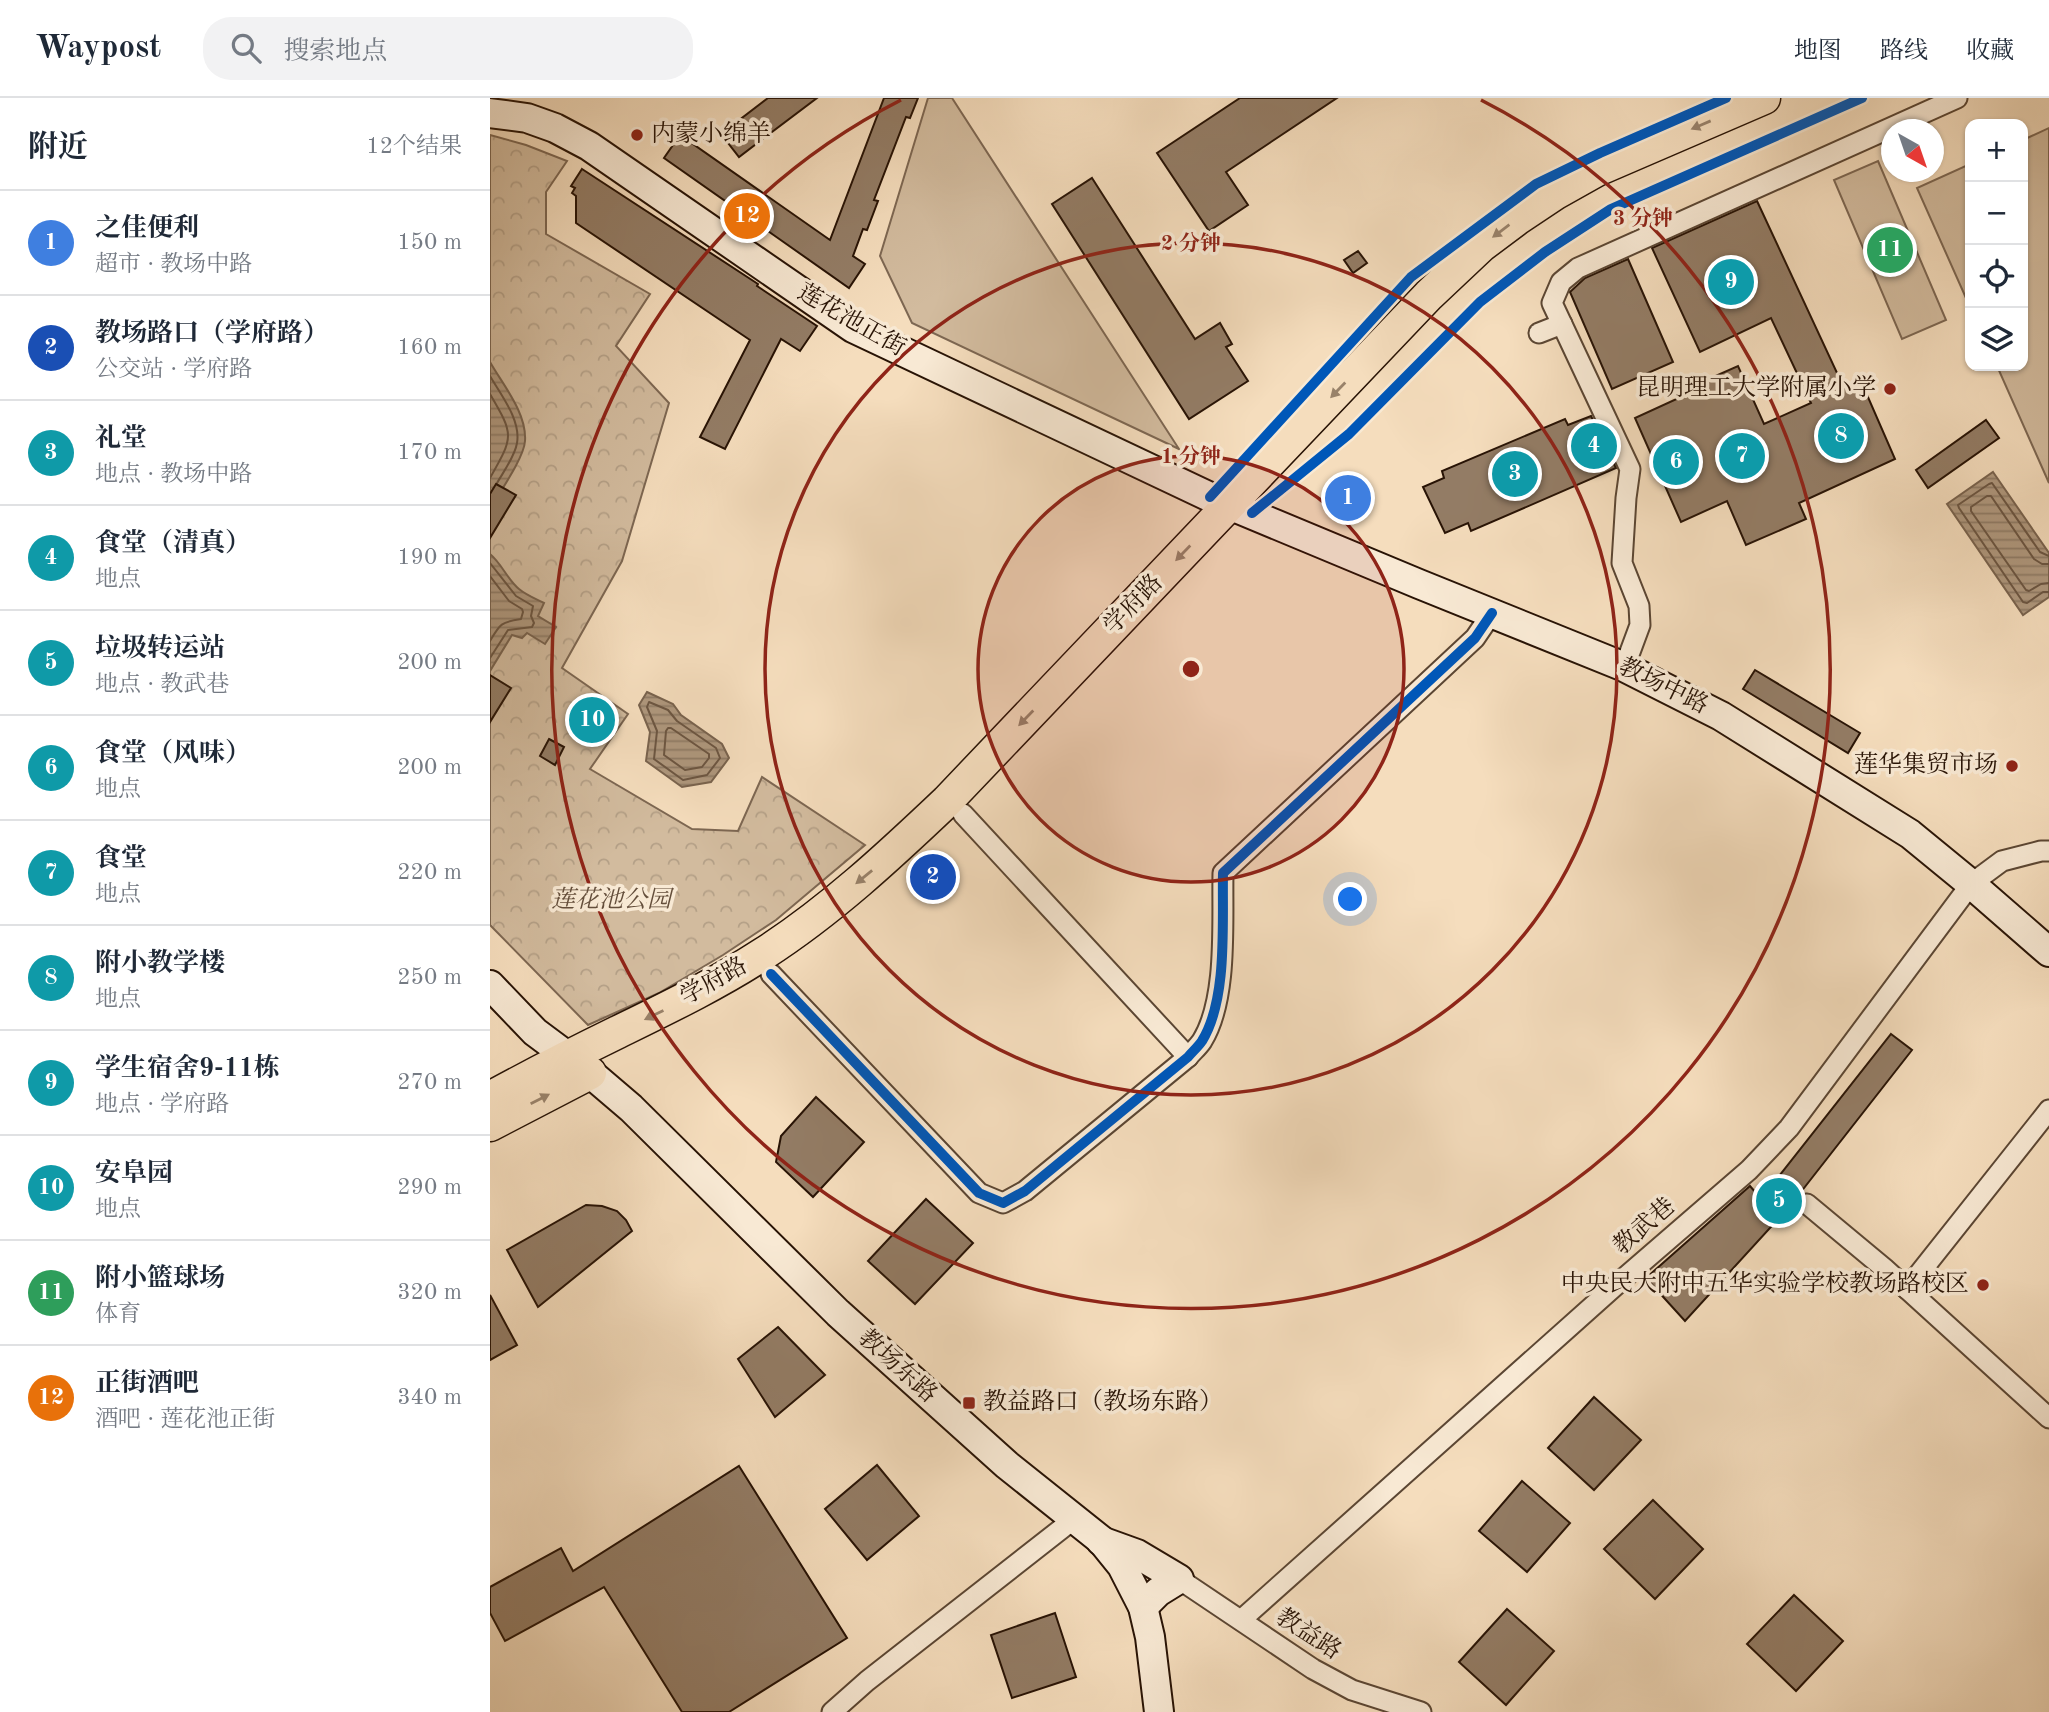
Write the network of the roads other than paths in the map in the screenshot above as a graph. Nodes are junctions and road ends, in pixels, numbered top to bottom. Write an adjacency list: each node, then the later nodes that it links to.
1 (1764, 98): 6 (main road, 学府路, one-way to 6)
2 (1957, 98): 4 (street)
3 (490, 113): 6 (main road, 莲花池正街)
4 (1562, 324): 5 (street); 8 (street)
5 (1539, 333)
6 (1230, 504): 7 (main road, 教场中路); 16 (main road, 学府路, one-way to 16)
7 (1492, 613): 11 (main road, 教场中路); 15 (street)
8 (1630, 652)
9 (964, 814): 15 (street)
10 (2049, 851): 11 (street, 教武巷)
11 (1971, 884): 12 (main road, 教场中路); 27 (street, 教武巷)
12 (2049, 952)
13 (771, 974): 15 (street)
14 (490, 985): 16 (main road, 教场东路)
15 (1188, 1057)
16 (578, 1065): 17 (main road, 学府路); 19 (main road, 学府路, one-way to 16); 23 (main road, 教场东路)
17 (490, 1098)
18 (2049, 1110): 21 (street)
19 (490, 1125)
20 (1807, 1203): 21 (street)
21 (1908, 1289): 22 (street)
22 (2049, 1418)
23 (1074, 1519): 24 (main road, 教场东路); 28 (street)
24 (1101, 1541): 25 (main road); 26 (main road, 教场东路)
25 (1179, 1579): 26 (main road); 27 (street, 教益路)
26 (1143, 1607): 29 (main road, 教场东路)
27 (1241, 1620): 30 (street, 教益路)
28 (832, 1712)
29 (1160, 1712)
30 (1421, 1712)

